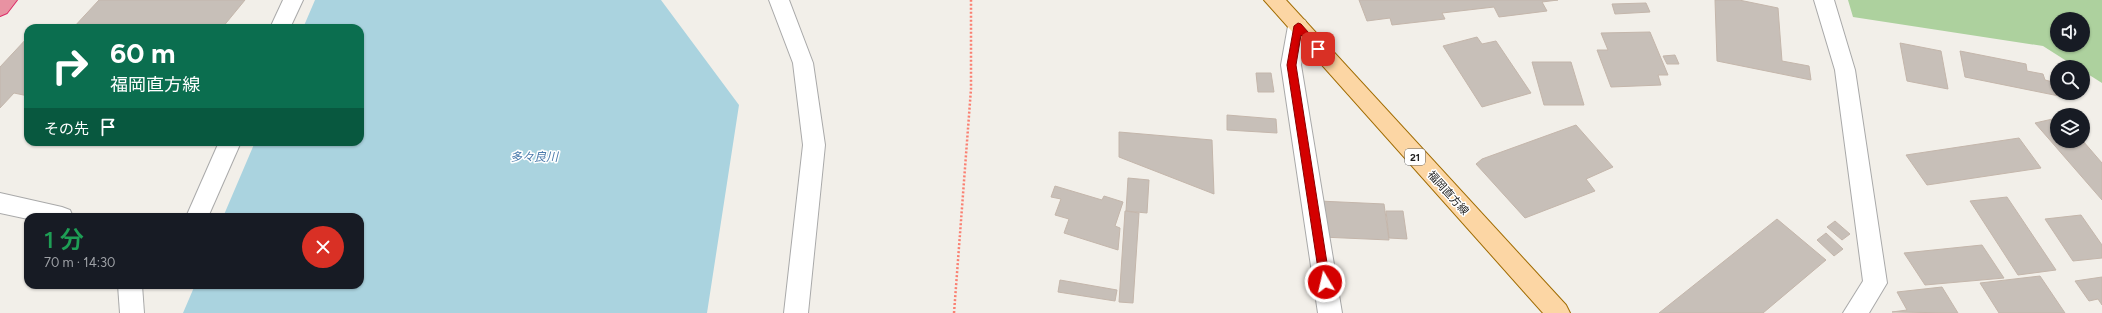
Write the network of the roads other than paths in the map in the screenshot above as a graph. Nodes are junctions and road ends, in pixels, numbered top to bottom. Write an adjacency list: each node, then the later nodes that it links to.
1 (7, 0): 6 (highway)
2 (293, 0): 7 (street)
3 (779, 0): 15 (street)
4 (1824, 0): 18 (street)
5 (1278, 2): 8 (main road, 福岡直方線 / 21)
6 (0, 8)
7 (282, 24)
8 (1298, 26): 16 (street); 17 (main road, 福岡直方線 / 21)
9 (228, 146): 12 (street)
10 (0, 203): 11 (street)
11 (44, 213)
12 (198, 213)
13 (130, 289): 14 (street)
14 (132, 313)
15 (796, 313)
16 (1330, 313)
17 (1558, 313)
18 (1855, 313)

